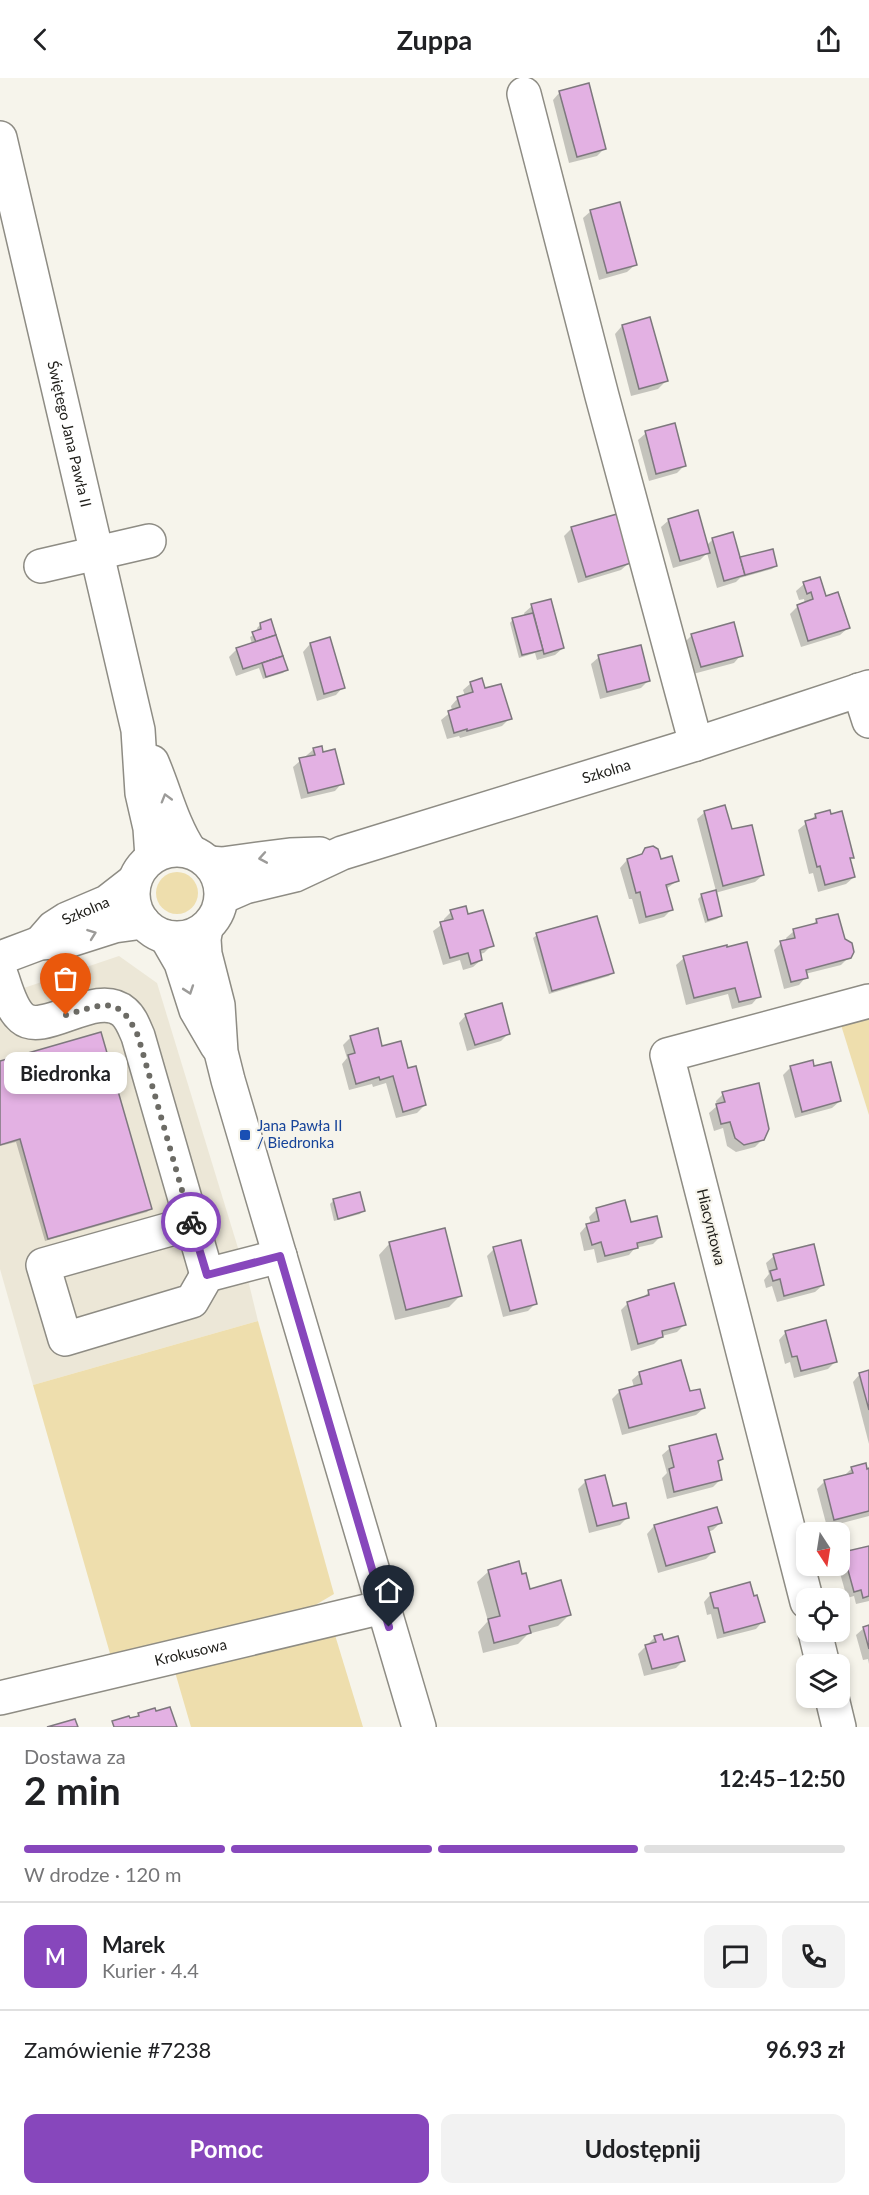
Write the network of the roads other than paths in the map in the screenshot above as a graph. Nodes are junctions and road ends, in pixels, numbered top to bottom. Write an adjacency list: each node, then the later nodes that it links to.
1 (524, 94): 9 (street)
2 (0, 138): 4 (street, Świętego Jana Pawła II)
3 (149, 541): 4 (street)
4 (97, 554): 5 (street); 8 (street, Świętego Jana Pawła II)
5 (41, 566)
6 (864, 689): 7 (street); 9 (street, Szkolna)
7 (869, 721)
8 (138, 730): 11 (street, Świętego Jana Pawła II, one-way to 8); 12 (street, Świętego Jana Pawła II)
9 (696, 744): 10 (street, Szkolna)
10 (342, 853): 11 (street, Szkolna, one-way to 11); 13 (street, Szkolna)
11 (200, 857): 12 (street); 13 (street)
12 (143, 869): 15 (street); 16 (street, Szkolna)
13 (222, 897): 14 (street)
14 (206, 928): 15 (street); 20 (street)
15 (154, 930): 16 (street, Szkolna, one-way to 15); 20 (street, one-way to 20)
16 (40, 943): 17 (street, Szkolna)
17 (0, 958)
18 (0, 972): 21 (street)
19 (869, 1001): 24 (street, Hiacyntowa)
20 (221, 1052): 22 (street)
21 (192, 1222): 23 (street); 23 (street)
22 (280, 1256): 23 (street); 25 (street)
23 (207, 1275)
24 (803, 1588)
25 (383, 1607): 26 (street, Krokusowa); 28 (street)
26 (0, 1698)
27 (834, 1708): 29 (street)
28 (419, 1727)
29 (839, 1727)

